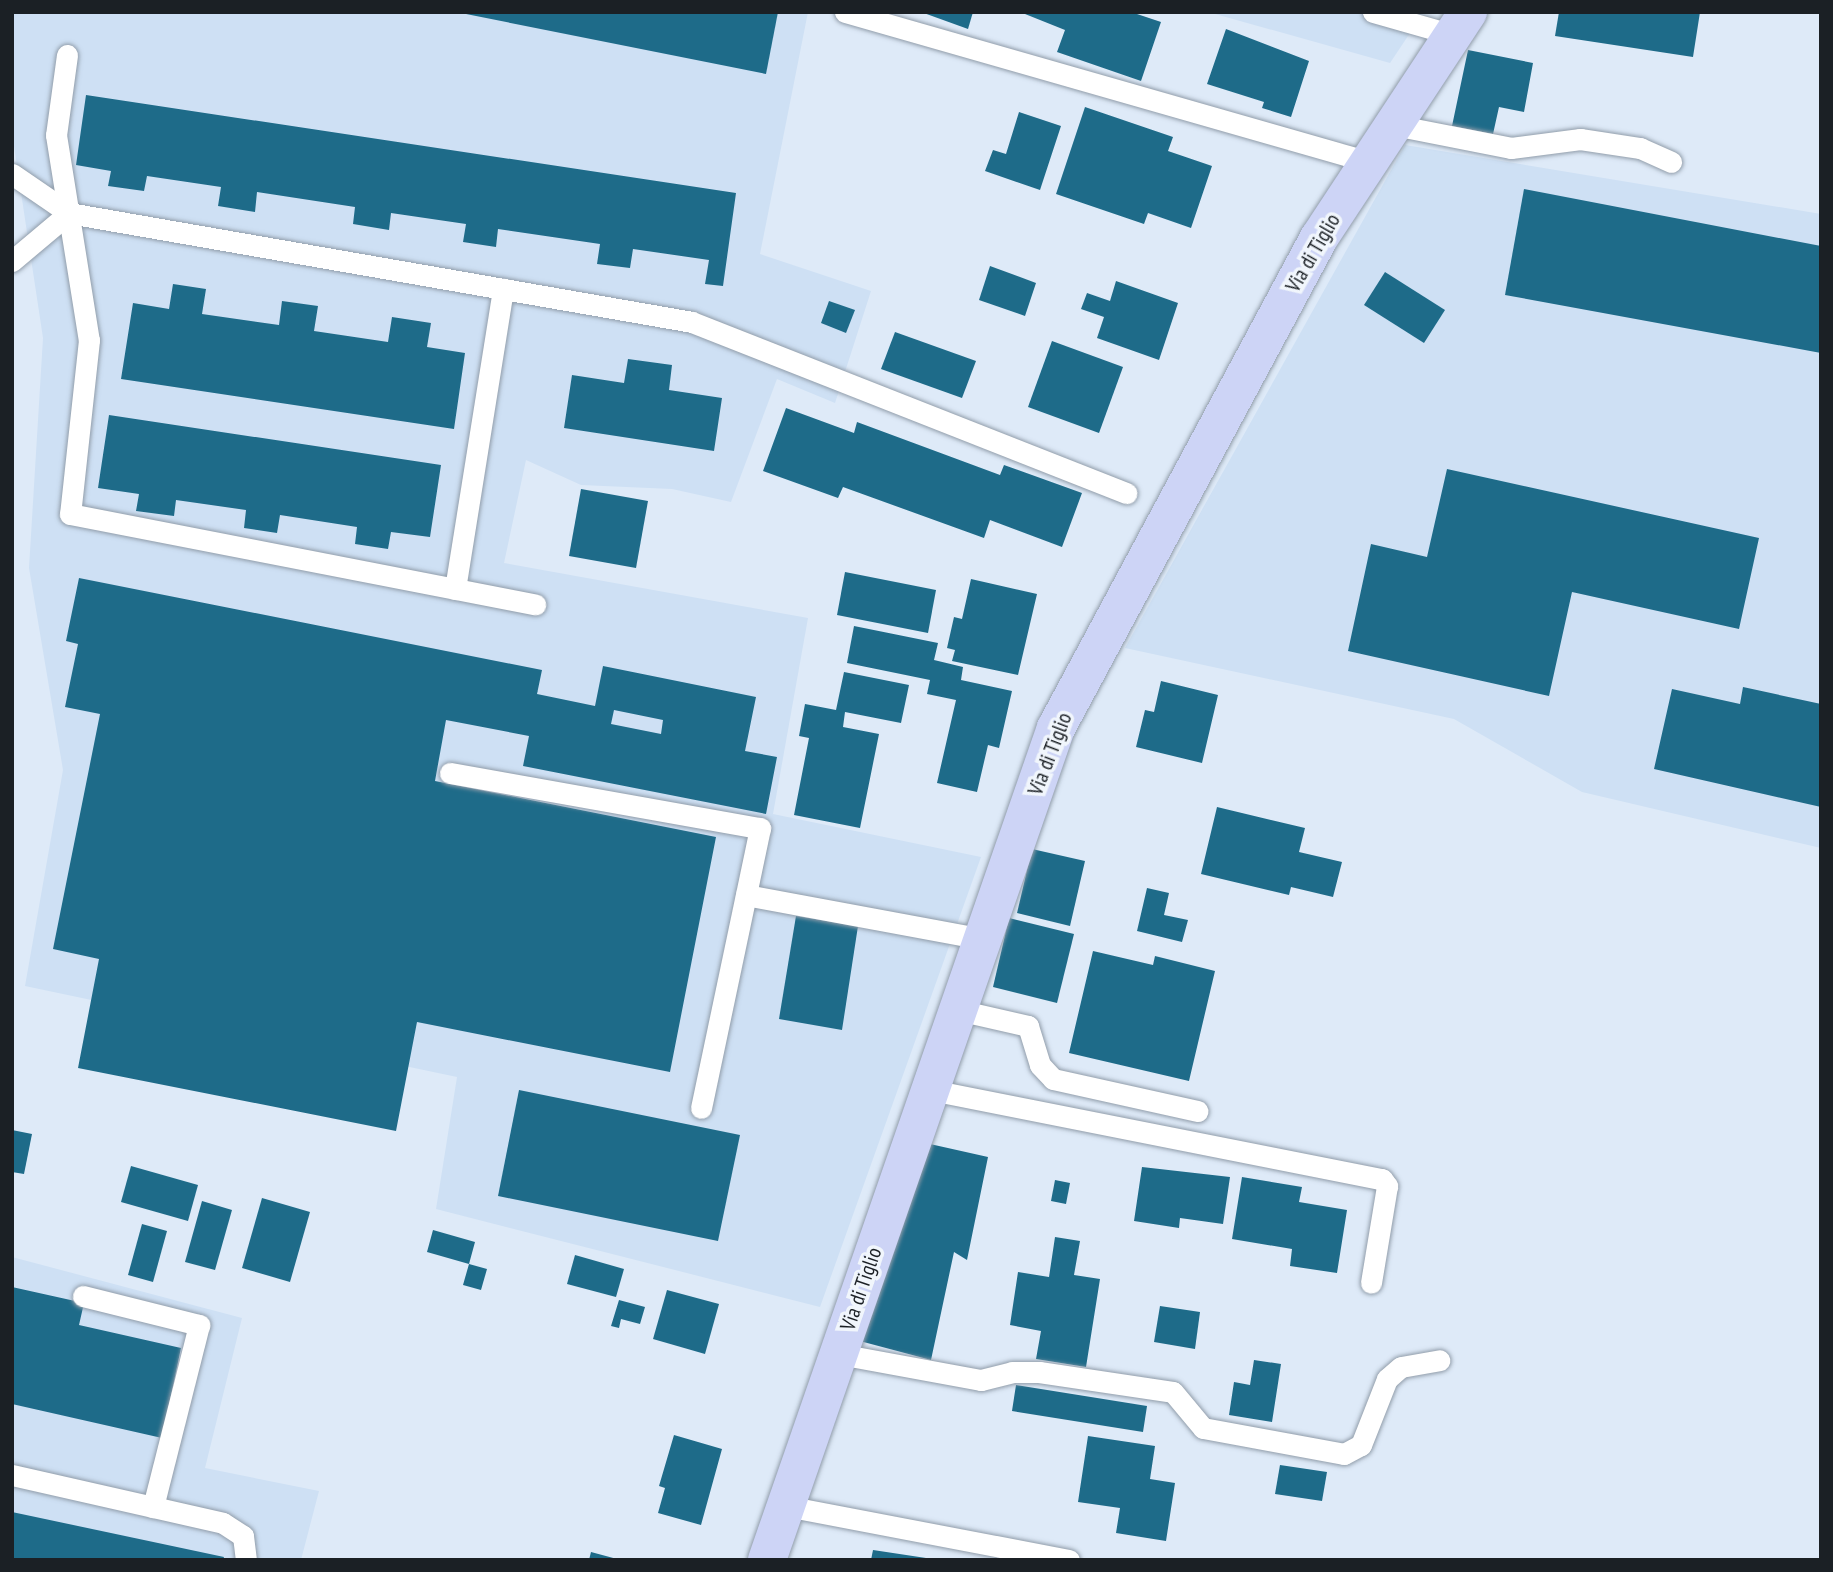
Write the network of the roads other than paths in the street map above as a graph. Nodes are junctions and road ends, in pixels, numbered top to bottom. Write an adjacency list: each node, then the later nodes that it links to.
1 (845, 12): 6 (lane)
2 (1373, 12): 3 (lane)
3 (1461, 23): 5 (main road, Via di Tiglio)
4 (67, 55): 9 (lane)
5 (1394, 125): 6 (main road, Via di Tiglio); 7 (lane)
6 (1369, 162): 17 (main road, Via di Tiglio)
7 (1671, 162)
8 (12, 174): 9 (lane)
9 (69, 213): 10 (lane); 11 (lane); 13 (lane)
10 (12, 261)
11 (503, 289): 12 (lane); 13 (lane)
12 (1127, 494)
13 (455, 589): 14 (lane)
14 (535, 604)
15 (450, 773): 16 (lane)
16 (746, 895): 17 (lane); 20 (lane)
17 (983, 939): 18 (main road, Via di Tiglio)
18 (958, 1010): 19 (main road, Via di Tiglio); 21 (lane)
19 (931, 1090): 22 (lane); 24 (main road, Via di Tiglio)
20 (701, 1108)
21 (1197, 1111)
22 (1371, 1283)
23 (83, 1296): 28 (lane)
24 (839, 1354): 25 (lane); 27 (main road, Via di Tiglio)
25 (1439, 1360)
26 (12, 1475): 28 (lane)
27 (786, 1506): 30 (main road, Via di Tiglio); 31 (lane)
28 (153, 1507): 29 (lane)
29 (246, 1560)
30 (767, 1560)
31 (1069, 1560)

